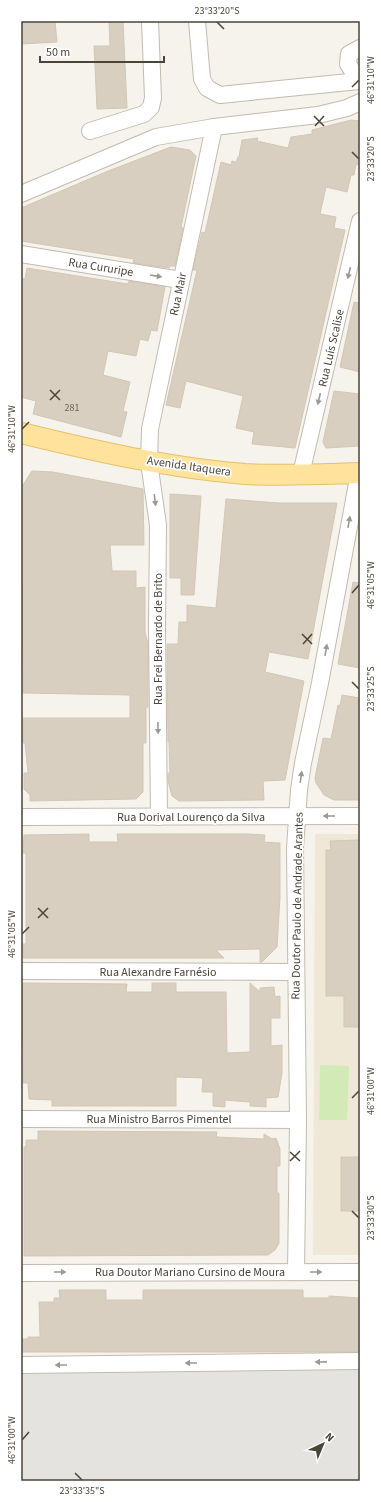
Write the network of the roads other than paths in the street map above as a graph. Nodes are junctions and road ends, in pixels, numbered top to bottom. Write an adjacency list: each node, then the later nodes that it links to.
1 (150, 21): 7 (street)
2 (198, 21): 4 (street)
3 (360, 48): 4 (street)
4 (359, 80)
5 (360, 102): 6 (street)
6 (214, 127): 8 (street); 11 (street, Rua Mair)
7 (90, 131)
8 (21, 194)
9 (360, 221): 15 (street, Rua Luís Scalise, one-way to 15)
10 (21, 254): 11 (street, Rua Cururipe, one-way to 11)
11 (181, 280): 13 (street, Rua Mair)
12 (21, 433): 13 (main road, Avenida Itaquera)
13 (149, 462): 15 (main road, Avenida Itaquera); 19 (street, Rua Frei Bernardo de Brito, one-way to 19)
14 (360, 473): 15 (main road, Avenida Itaquera); 16 (street, Rua Doutor Paulo de Andrade Arantes, one-way to 14)
15 (301, 474)
16 (297, 816): 17 (street, Rua Dorival Lourenço da Silva, one-way to 16); 19 (street, Rua Dorival Lourenço da Silva); 21 (street, Rua Doutor Paulo de Andrade Arantes)
17 (360, 816)
18 (21, 817): 19 (street, Rua Dorival Lourenço da Silva)
19 (159, 817)
20 (21, 971): 21 (street, Rua Alexandre Farnésio)
21 (295, 972): 23 (street, Rua Doutor Paulo de Andrade Arantes)
22 (21, 1119): 23 (street, Rua Ministro Barros Pimentel)
23 (298, 1120): 24 (street, Rua Doutor Paulo de Andrade Arantes)
24 (296, 1272): 25 (street, Rua Doutor Mariano Cursino de Moura, one-way to 25); 26 (street, Rua Doutor Mariano Cursino de Moura, one-way to 24)
25 (360, 1272)
26 (21, 1273)
27 (360, 1361): 28 (street, one-way to 28)
28 (21, 1365)

